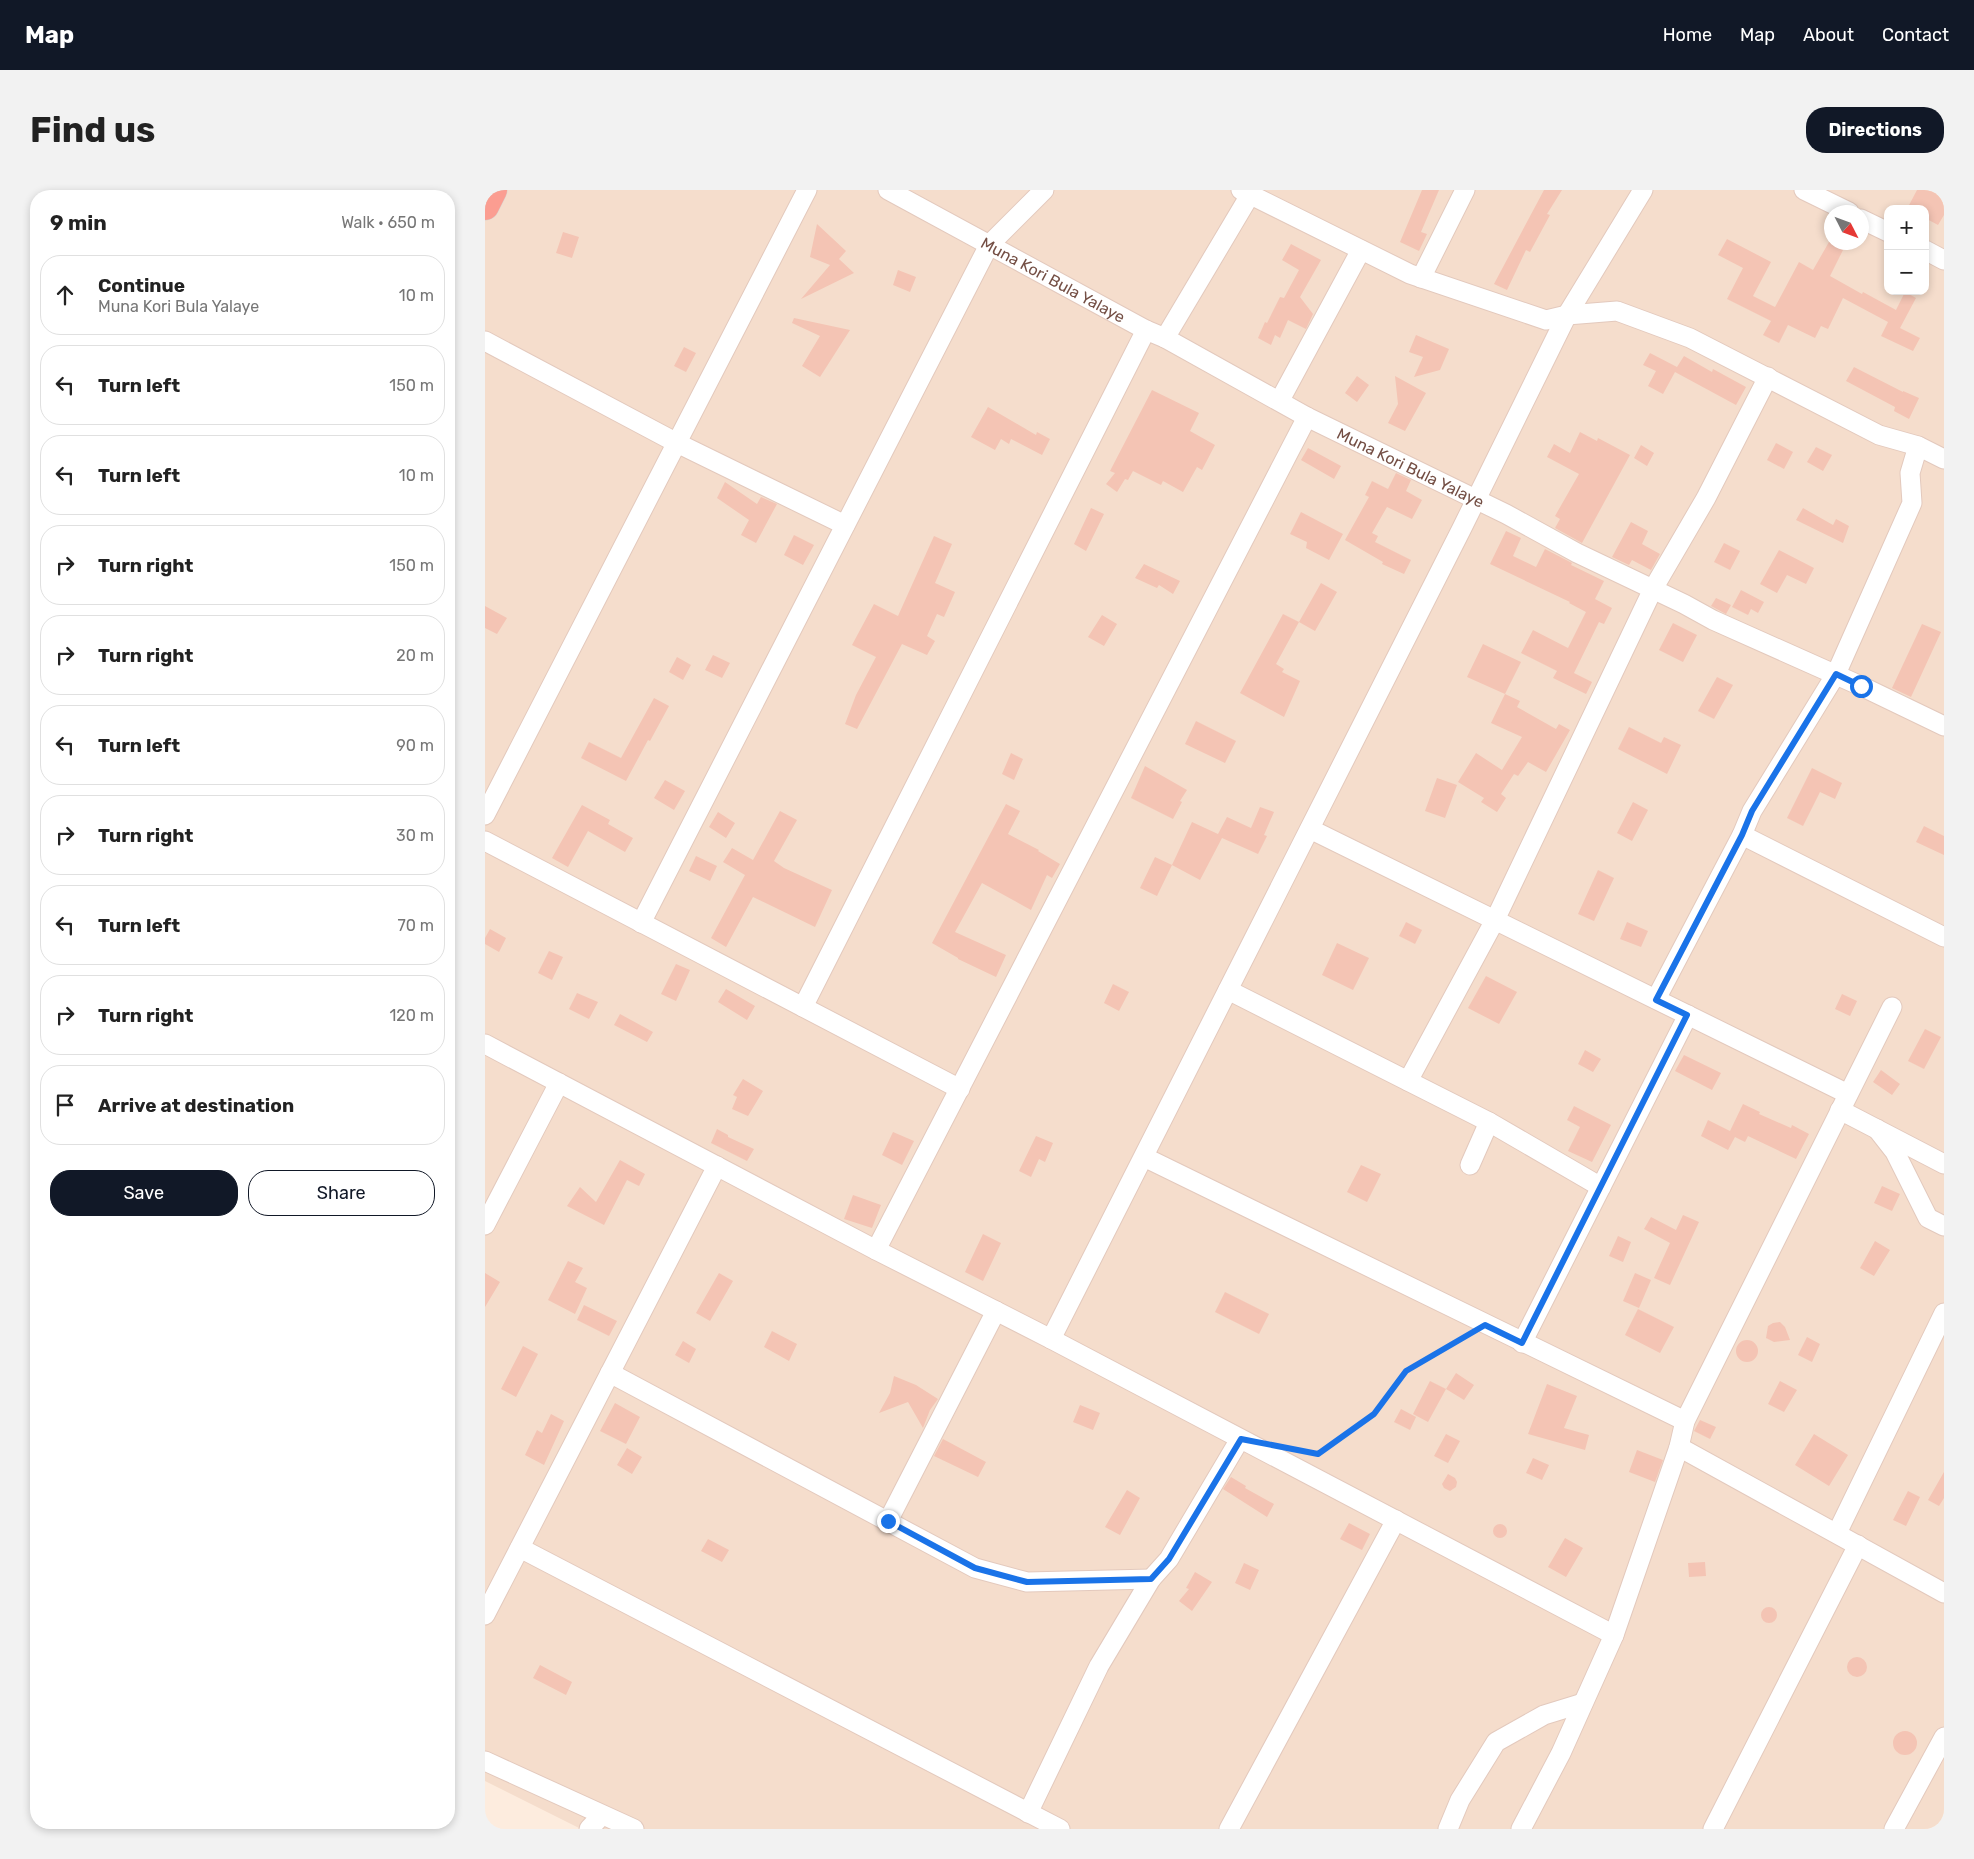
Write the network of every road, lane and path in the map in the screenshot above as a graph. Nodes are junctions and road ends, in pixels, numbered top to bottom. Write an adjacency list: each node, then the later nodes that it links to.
1 (493, 190): 10 (highway)
2 (807, 190): 25 (street)
3 (888, 190): 13 (street, Muna Kori Bula Yalaye)
4 (1044, 190): 13 (street)
5 (1465, 190): 17 (street)
6 (1643, 190): 18 (street)
7 (1804, 190): 9 (street)
8 (1246, 192): 14 (street); 20 (street)
9 (1835, 205)
10 (485, 206)
11 (1869, 223): 12 (street)
12 (1884, 230)
13 (989, 245): 19 (street, Muna Kori Bula Yalaye); 29 (street)
14 (1361, 250): 17 (street); 23 (street)
15 (1929, 252): 16 (street)
16 (1944, 260)
17 (1421, 278): 18 (street)
18 (1567, 315): 22 (street); 28 (street)
19 (1147, 330): 20 (street, Muna Kori Bula Yalaye); 42 (street)
20 (1165, 338): 23 (street, Muna Kori Bula Yalaye)
21 (485, 341): 25 (street)
22 (1767, 377): 26 (street); 30 (street)
23 (1280, 400): 24 (street, Muna Kori Bula Yalaye)
24 (1307, 417): 28 (street, Muna Kori Bula Yalaye); 48 (street)
25 (677, 443): 29 (street); 33 (street)
26 (1918, 446): 27 (street); 31 (street)
27 (1944, 459)
28 (1477, 500): 30 (street, Muna Kori Bula Yalaye); 34 (street)
29 (845, 525): 38 (street)
30 (1653, 589): 31 (street, Muna Kori Bula Yalaye); 37 (street)
31 (1836, 674): 32 (street, Muna Kori Bula Yalaye); 35 (street)
32 (1944, 726)
33 (485, 816)
34 (1310, 829): 37 (street); 40 (street)
35 (1742, 835): 39 (street); 41 (street)
36 (485, 841): 38 (street)
37 (1495, 920): 41 (street); 46 (street)
38 (641, 923): 42 (street)
39 (1944, 937)
40 (1228, 990): 46 (street); 52 (street)
41 (1656, 1000): 44 (street)
42 (803, 1007): 48 (street)
43 (1891, 1007): 49 (street)
44 (1687, 1015): 49 (street); 56 (street)
45 (485, 1044): 47 (street)
46 (1408, 1081): 50 (street)
47 (559, 1083): 55 (street); 57 (street)
48 (960, 1089): 59 (street)
49 (1844, 1102): 51 (street); 66 (street)
50 (1489, 1122): 54 (street); 56 (street)
51 (1877, 1129): 53 (street); 58 (street)
52 (1144, 1157): 62 (street); 63 (street)
53 (1944, 1164)
54 (1470, 1165)
55 (717, 1166): 59 (street); 65 (street)
56 (1601, 1187): 64 (street)
57 (485, 1225)
58 (1944, 1226)
59 (876, 1250): 60 (street)
60 (996, 1311): 63 (street); 71 (street)
61 (1944, 1312): 72 (street)
62 (1485, 1325): 64 (street); 69 (path)
63 (1051, 1339): 67 (street)
64 (1522, 1343): 66 (street)
65 (610, 1373): 71 (street); 74 (street)
66 (1685, 1421): 68 (street)
67 (1241, 1439): 70 (street); 75 (street)
68 (1679, 1447): 72 (street); 78 (street)
69 (1298, 1450)
70 (1395, 1520): 78 (street); 87 (street)
71 (888, 1521): 75 (street)
72 (1837, 1534): 73 (street)
73 (1858, 1545): 76 (street); 90 (street)
74 (520, 1548): 77 (street); 82 (street)
75 (1151, 1579): 82 (street)
76 (1944, 1593)
77 (485, 1615)
78 (1614, 1636): 79 (street)
79 (1583, 1703): 88 (street); 89 (street)
80 (1944, 1737): 91 (street)
81 (485, 1761): 83 (street)
82 (1028, 1813): 86 (street)
83 (603, 1824): 84 (street); 85 (street)
84 (589, 1829)
85 (634, 1829)
86 (1059, 1829)
87 (1229, 1829)
88 (1449, 1829)
89 (1521, 1829)
90 (1713, 1829)
91 (1894, 1829)

